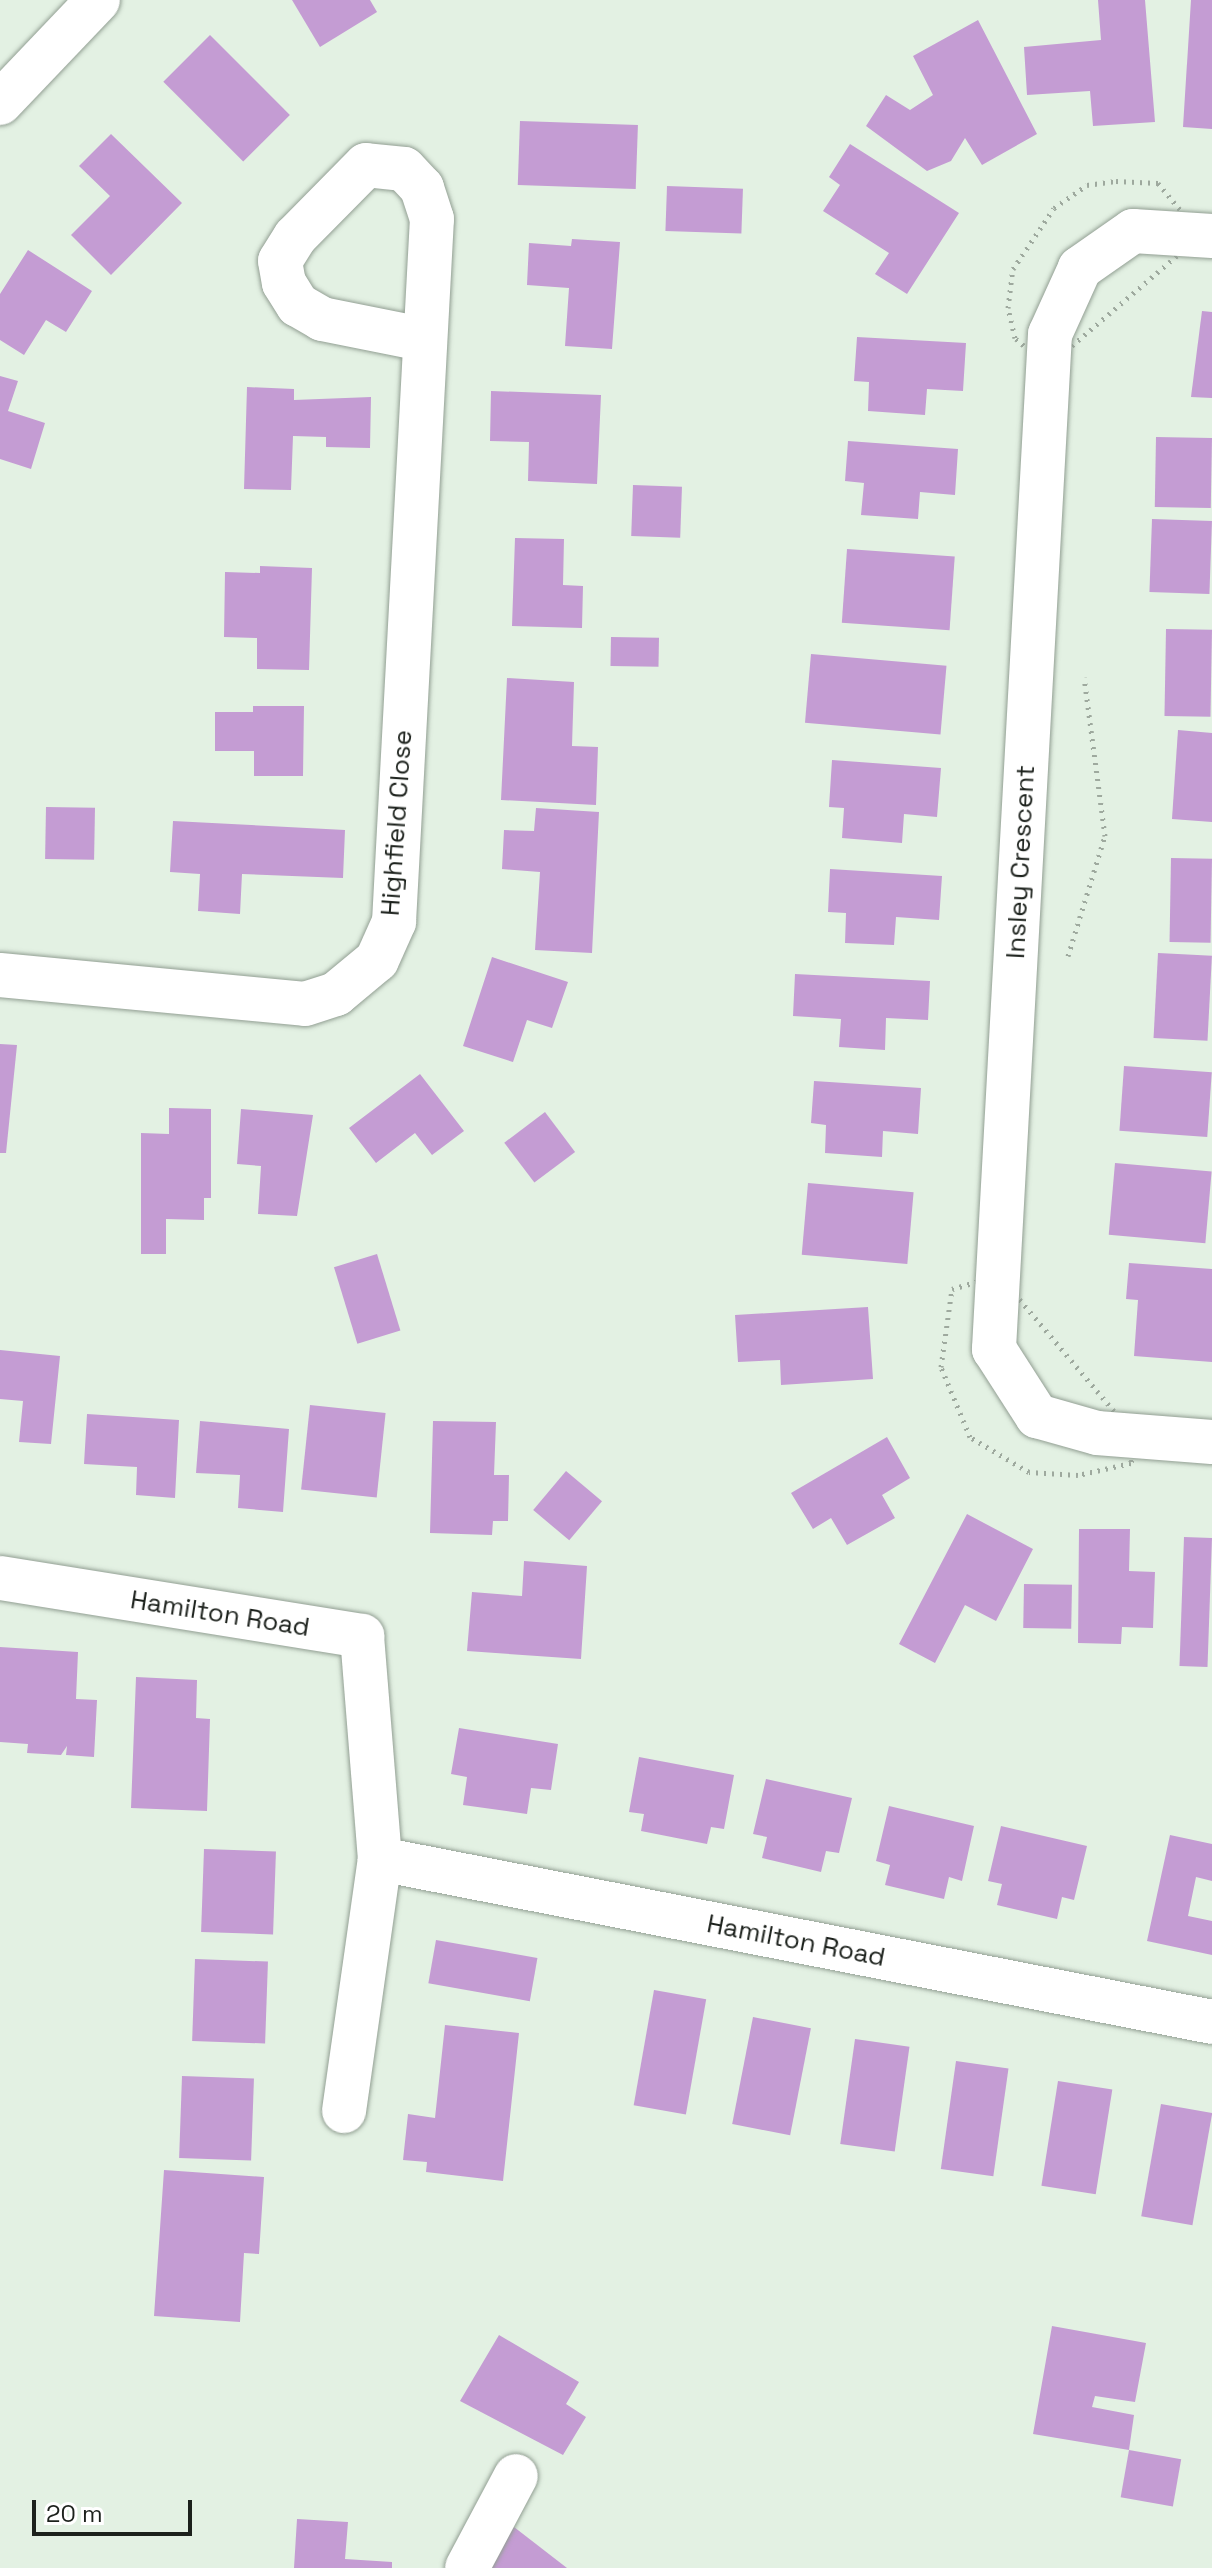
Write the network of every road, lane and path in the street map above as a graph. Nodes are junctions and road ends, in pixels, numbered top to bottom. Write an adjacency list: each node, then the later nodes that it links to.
1 (98, 0): 2 (street)
2 (0, 103)
3 (1212, 236): 6 (street, Insley Crescent)
4 (422, 339): 5 (street, Highfield Close)
5 (0, 975)
6 (1212, 1442)
7 (0, 1578): 8 (street, Hamilton Road)
8 (380, 1859): 9 (street, Hamilton Road); 10 (street, Hamilton Road)
9 (1212, 2022)
10 (344, 2111)
11 (516, 2476): 12 (street)
12 (467, 2568)

